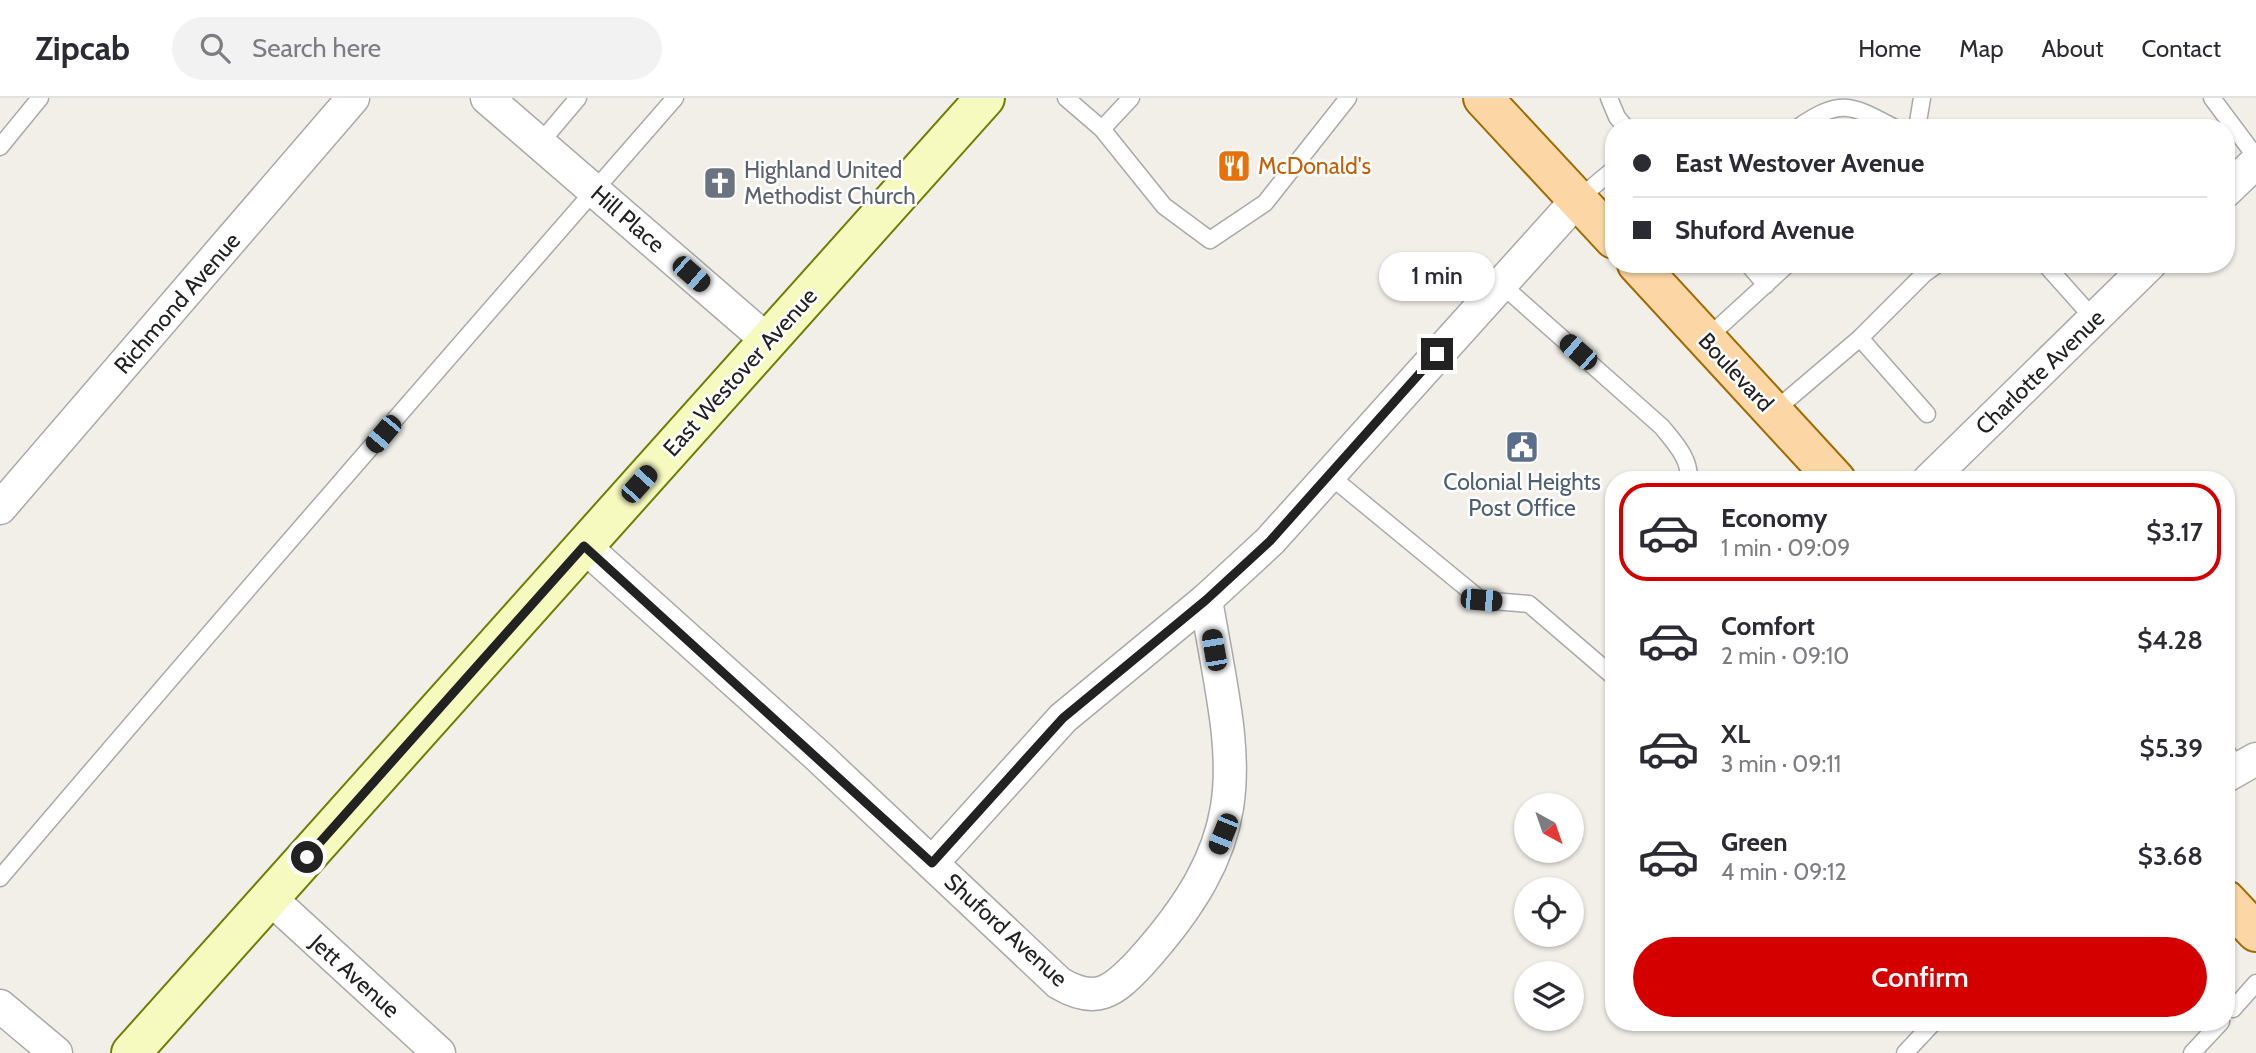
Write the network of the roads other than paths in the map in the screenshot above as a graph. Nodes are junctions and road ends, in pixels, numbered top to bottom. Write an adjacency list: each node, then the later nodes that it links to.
1 (40, 98): 22 (lane)
2 (354, 98): 47 (street, Richmond Avenue)
3 (487, 98): 21 (street, Hill Place)
4 (578, 98): 21 (lane)
5 (675, 98): 26 (lane)
6 (985, 98): 40 (main road, East Westover Avenue)
7 (1066, 98): 19 (lane)
8 (1131, 98): 19 (lane)
9 (1349, 98): 19 (lane)
10 (1609, 98): 14 (lane)
11 (1922, 98): 17 (lane)
12 (2212, 98): 18 (lane)
13 (1485, 99): 27 (main road)
14 (1619, 119)
15 (1809, 119): 16 (lane)
16 (1877, 119)
17 (1918, 119)
18 (2227, 119)
19 (1102, 129)
20 (2235, 130): 23 (lane)
21 (540, 143): 26 (street, Hill Place)
22 (0, 147)
23 (2256, 159): 25 (street)
24 (1605, 177): 27 (lane)
25 (2235, 181)
26 (595, 190): 40 (street, Hill Place); 52 (lane)
27 (1577, 200): 28 (main road); 35 (street, Shuford Avenue)
28 (1605, 230)
29 (1650, 273): 39 (main road, Boulevard)
30 (1756, 273): 36 (lane)
31 (1779, 273): 36 (lane)
32 (1917, 273): 38 (lane)
33 (2053, 273): 37 (lane)
34 (2141, 273): 37 (street, Charlotte Avenue)
35 (1501, 284): 43 (lane); 46 (street, Shuford Avenue)
36 (1766, 285): 39 (lane)
37 (2094, 319): 45 (street, Charlotte Avenue)
38 (1860, 338): 41 (lane); 42 (lane)
39 (1706, 339): 41 (main road, Boulevard)
40 (768, 341): 48 (main road, East Westover Avenue)
41 (1773, 412): 44 (main road, Boulevard)
42 (1927, 414)
43 (1689, 471)
44 (1823, 471)
45 (1938, 471)
46 (1329, 475): 49 (street, Shuford Avenue); 50 (lane)
47 (0, 508)
48 (584, 546): 51 (street, Shuford Avenue); 53 (main road, East Westover Avenue)
49 (1206, 600): 51 (street, Shuford Avenue); 51 (street, Shuford Avenue)
50 (1605, 669)
51 (932, 863)
52 (0, 878)
53 (270, 898): 61 (main road, East Westover Avenue); 63 (street, Jett Avenue)
54 (2235, 910): 55 (main road)
55 (2256, 932)
56 (2256, 984): 57 (lane)
57 (2235, 1004)
58 (0, 1006): 62 (street)
59 (1926, 1031): 64 (lane)
60 (2213, 1031): 65 (lane)
61 (141, 1050)
62 (56, 1053)
63 (439, 1053)
64 (1905, 1053)
65 (2192, 1053)

